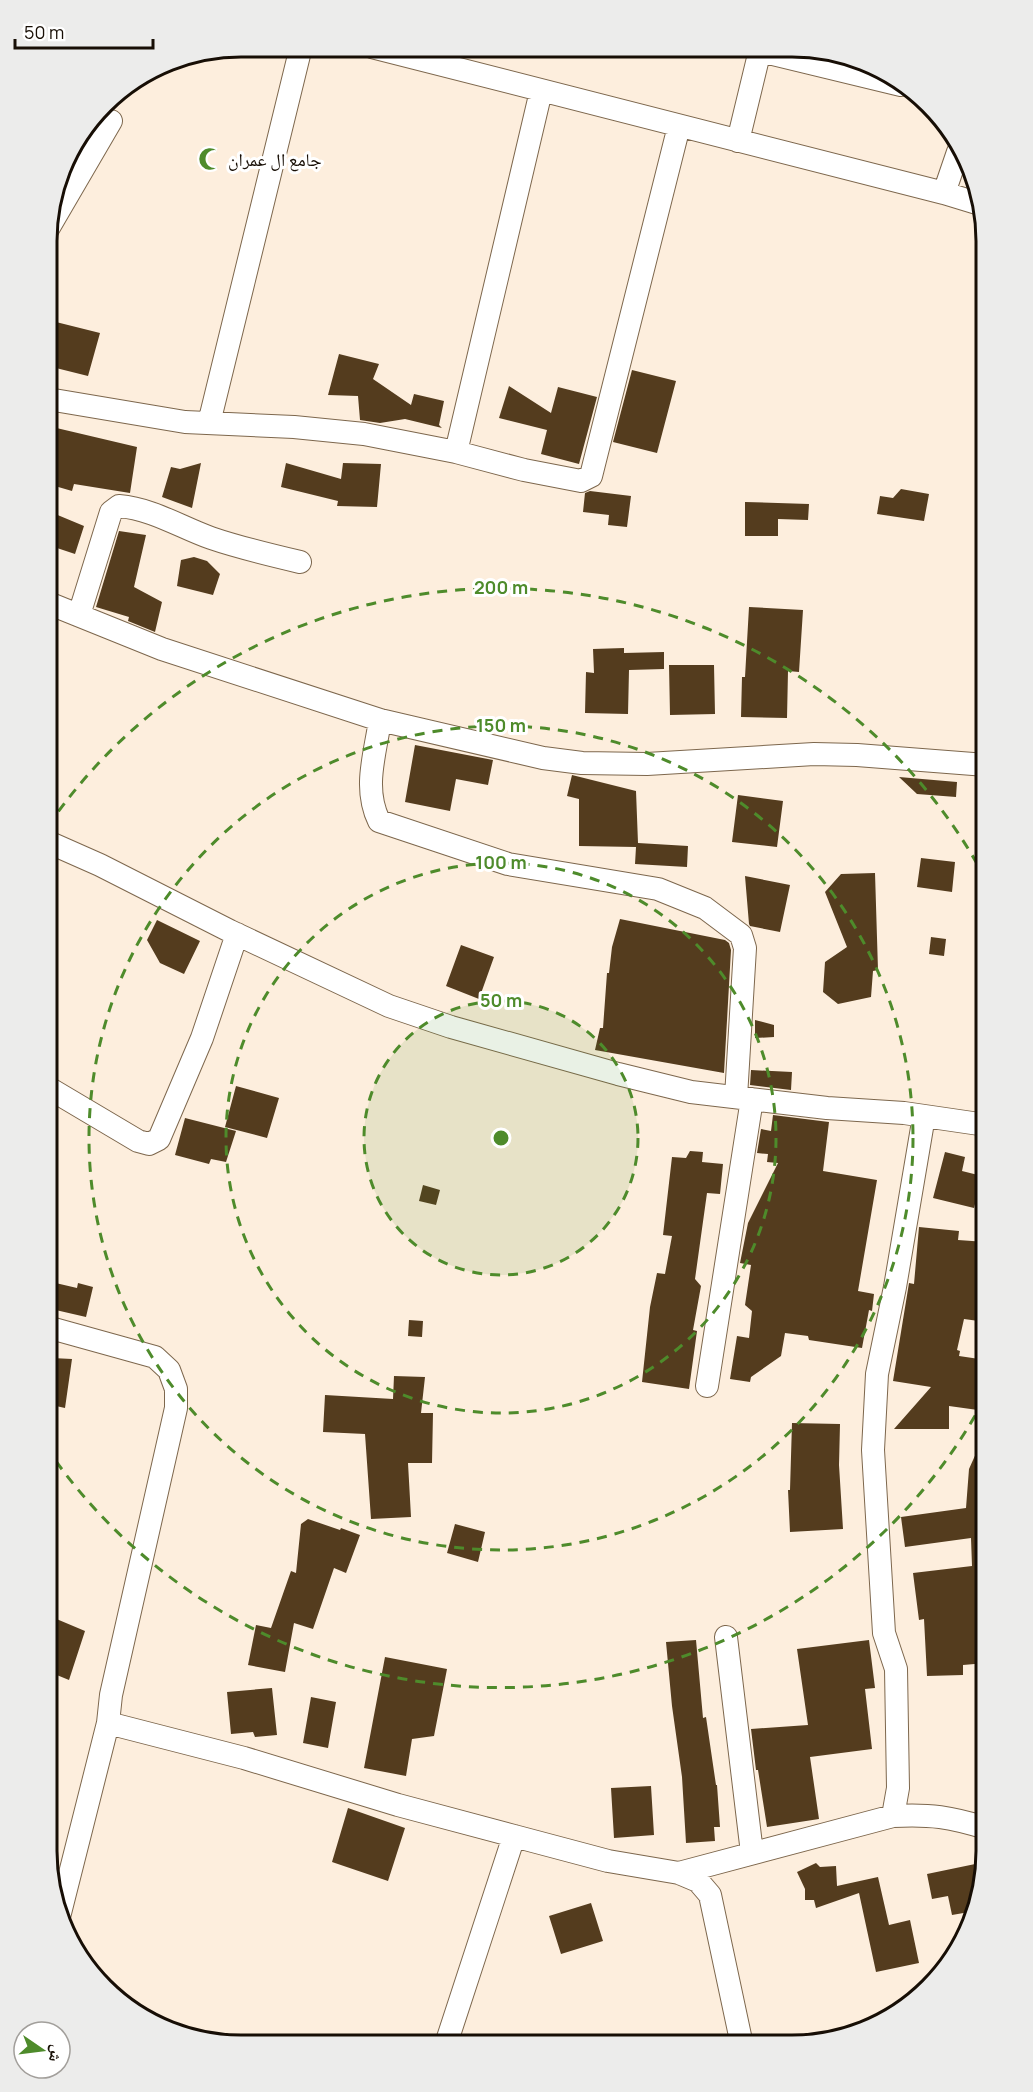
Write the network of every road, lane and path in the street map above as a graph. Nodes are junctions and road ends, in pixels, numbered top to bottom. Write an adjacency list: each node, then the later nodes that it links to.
1 (299, 57): 15 (street)
2 (410, 57): 6 (street)
3 (758, 57): 9 (street)
4 (787, 57): 5 (street)
5 (882, 81)
6 (541, 91): 8 (street); 16 (street)
7 (111, 121): 13 (street)
8 (679, 126): 9 (street); 16 (street)
9 (738, 141): 11 (street)
10 (956, 158): 11 (street)
11 (944, 193): 12 (street)
12 (971, 201)
13 (61, 207)
14 (57, 401): 15 (street)
15 (209, 423): 16 (street)
16 (456, 452)
17 (300, 562): 19 (street)
18 (57, 606): 19 (street)
19 (79, 615): 20 (street)
20 (380, 720): 21 (street); 25 (street)
21 (976, 764)
22 (57, 846): 23 (street)
23 (237, 934): 24 (street); 25 (street)
24 (57, 1093)
25 (744, 1098): 26 (street); 29 (street)
26 (924, 1116): 27 (street); 32 (street)
27 (976, 1124)
28 (57, 1330): 31 (street)
29 (707, 1386)
30 (726, 1637): 35 (street)
31 (108, 1723): 34 (street); 37 (street)
32 (893, 1816): 33 (street); 35 (street)
33 (976, 1825)
34 (514, 1836): 36 (street); 38 (street)
35 (752, 1853): 36 (street)
36 (679, 1873): 39 (street)
37 (64, 1898)
38 (452, 2035)
39 (740, 2035)

